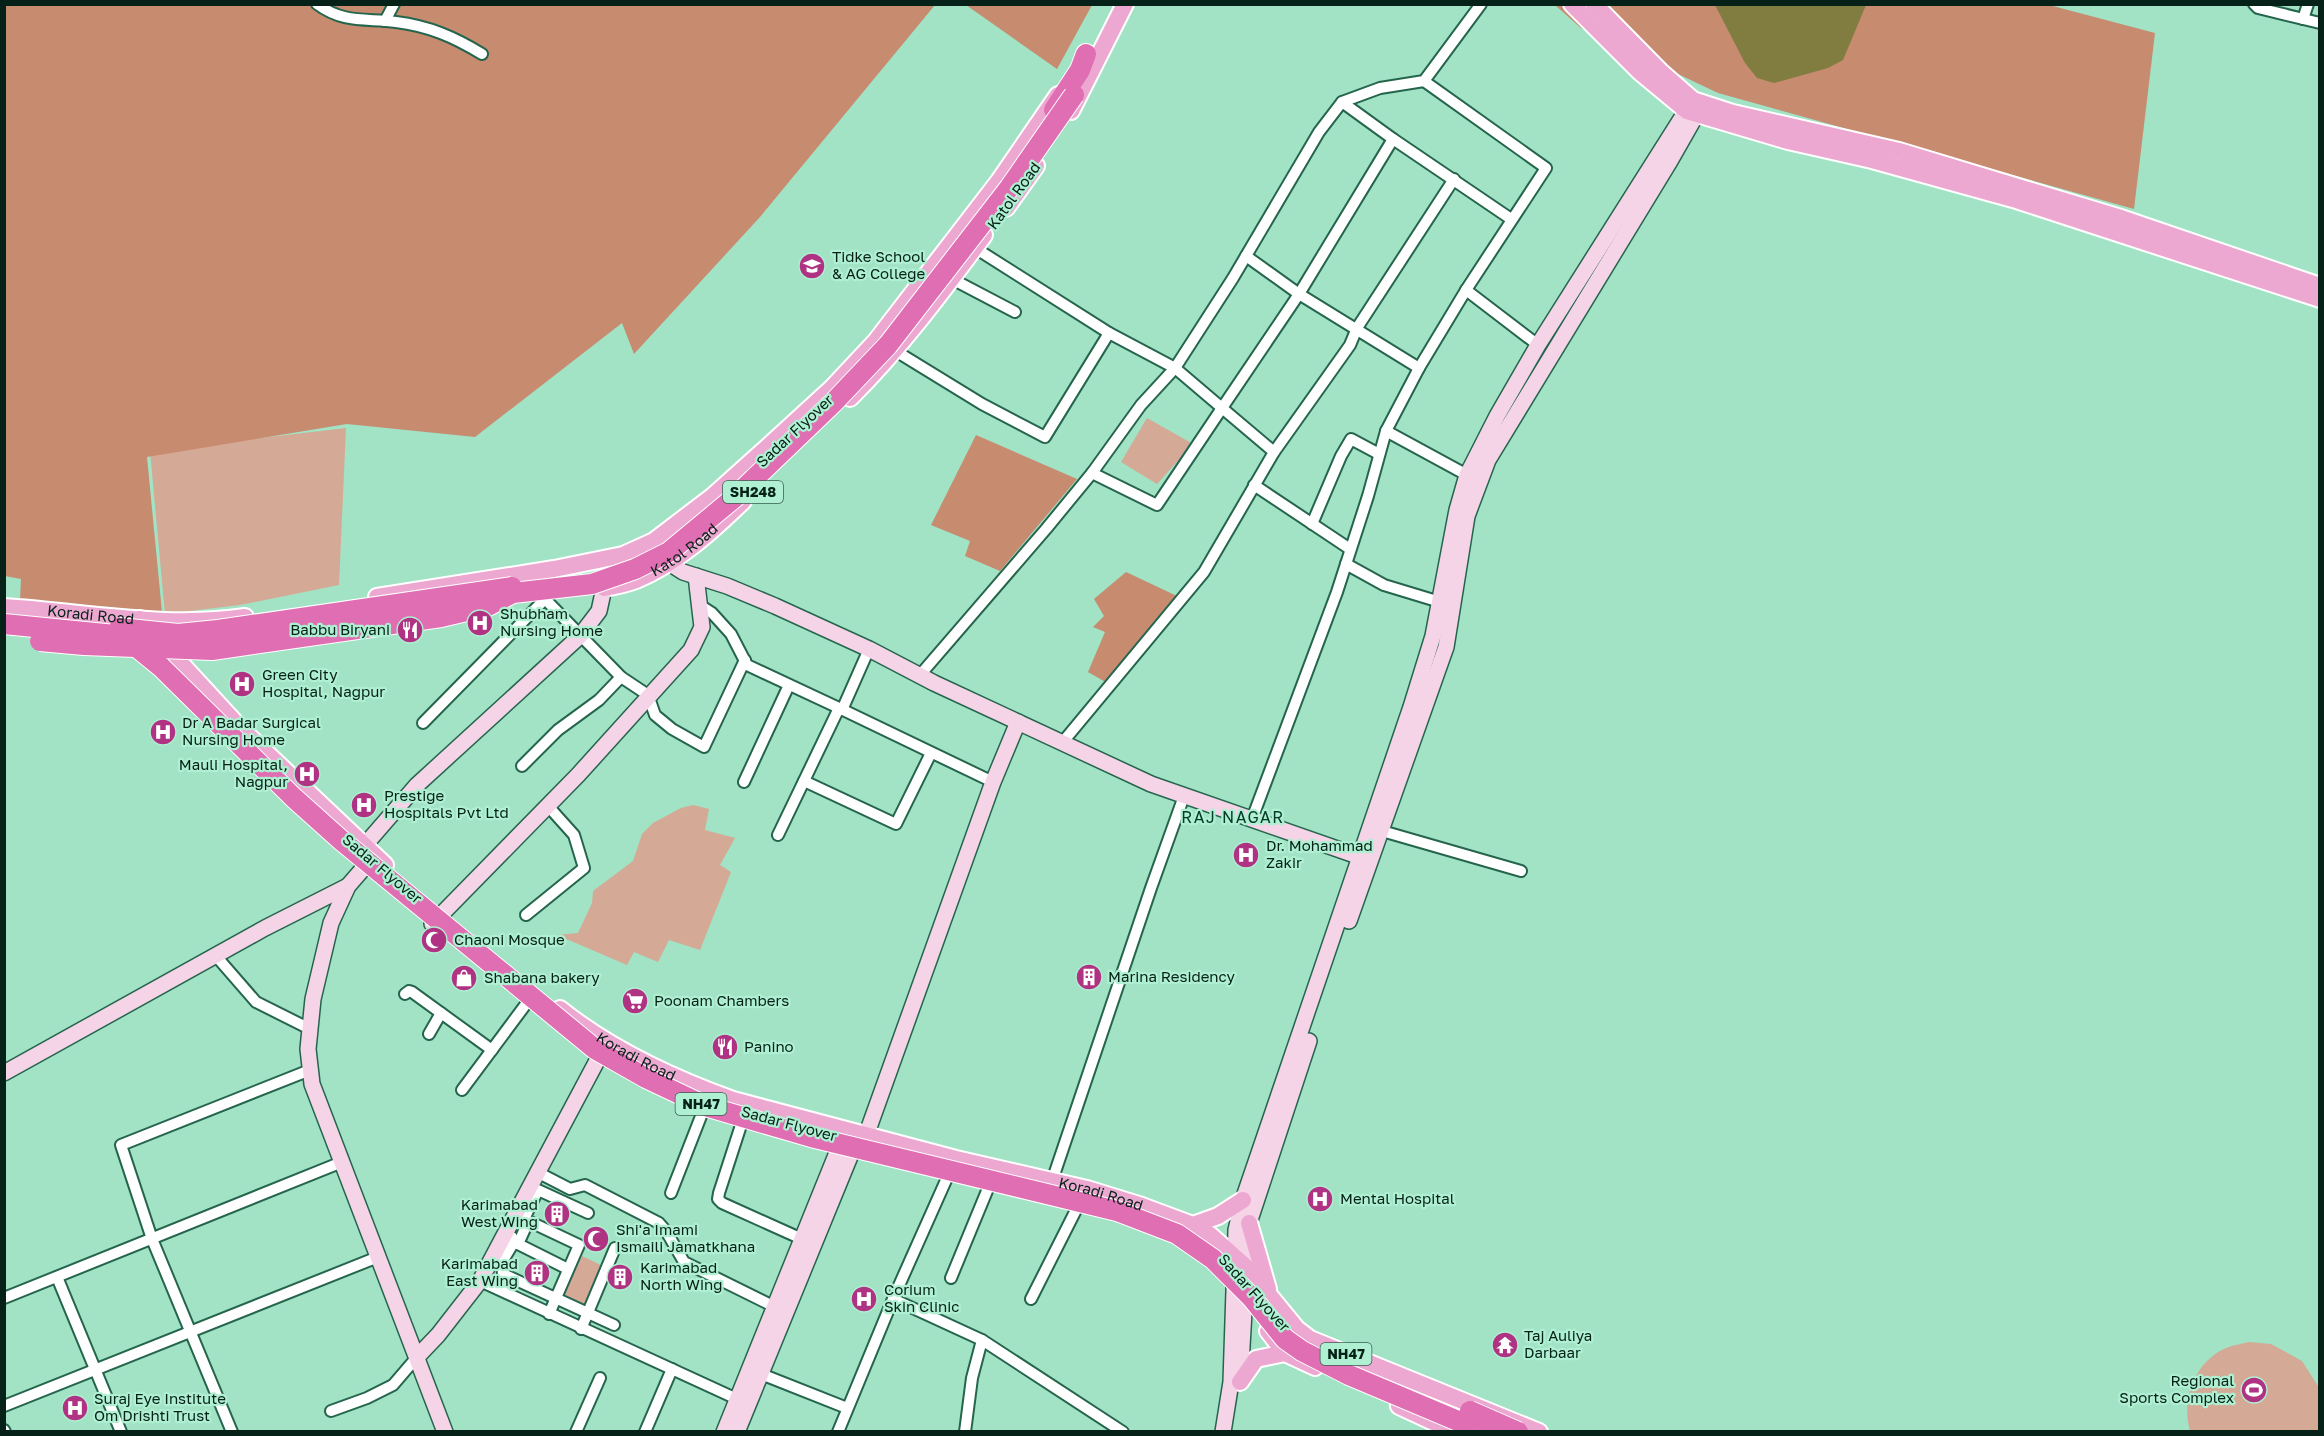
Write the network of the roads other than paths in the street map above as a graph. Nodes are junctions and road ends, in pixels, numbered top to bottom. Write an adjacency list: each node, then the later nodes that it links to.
1 (317, 4): 11 (street)
2 (394, 4): 11 (street)
3 (1113, 4): 14 (main road, Katol Road / SH248)
4 (1125, 4): 14 (main road, Katol Road / SH248)
5 (1480, 4): 15 (street)
6 (1572, 4): 18 (main road)
7 (1594, 4): 18 (main road)
8 (2254, 4): 10 (street)
9 (2308, 4): 10 (street)
10 (2304, 19): 12 (street)
11 (385, 21): 13 (street)
12 (2319, 23)
13 (482, 54)
14 (1090, 58): 16 (highway, Sadar Flyover); 22 (main road, Katol Road / SH248); 44 (main road, Katol Road / SH248)
15 (1424, 81): 17 (street); 21 (street)
16 (1070, 92): 57 (highway, Sadar Flyover, bridge); 61 (highway, Sadar Flyover, bridge)
17 (1341, 102): 19 (street); 23 (street)
18 (1695, 107): 25 (main road); 28 (main road); 32 (main road); 84 (main road)
19 (1393, 139): 20 (street); 27 (street)
20 (1454, 179): 21 (street); 30 (street)
21 (1511, 219): 26 (street)
22 (975, 248): 24 (main road, Katol Road / SH248); 31 (street)
23 (1246, 256): 27 (street); 34 (street)
24 (952, 279): 29 (street); 33 (main road, Katol Road / SH248)
25 (2319, 286)
26 (1466, 290): 32 (street); 35 (street)
27 (1299, 294): 30 (street); 36 (street)
28 (2319, 299)
29 (1015, 312)
30 (1357, 328): 35 (street); 38 (street)
31 (1109, 333): 33 (street); 34 (street)
32 (1538, 345): 41 (main road)
33 (894, 350): 46 (main road, Katol Road / SH248)
34 (1175, 368): 36 (street); 40 (street)
35 (1419, 368): 37 (street)
36 (1222, 408): 38 (street); 40 (street)
37 (1386, 431): 39 (street); 41 (street)
38 (1274, 452): 42 (street)
39 (1379, 454): 43 (street); 45 (street)
40 (1092, 473): 67 (street)
41 (1467, 475): 52 (main road)
42 (1254, 485): 43 (street); 75 (street)
43 (1312, 524): 45 (street)
44 (654, 541): 46 (main road); 56 (main road, Katol Road / SH248)
45 (1350, 549): 47 (street)
46 (669, 563): 48 (main road); 49 (main road, Katol Road / SH248)
47 (1346, 564): 52 (street); 83 (street)
48 (696, 576): 51 (main road); 65 (main road)
49 (604, 588): 50 (main road, Katol Road / SH248); 60 (main road)
50 (545, 599): 60 (street); 62 (main road, Katol Road / SH248); 74 (street)
51 (698, 601): 66 (street); 71 (main road)
52 (1440, 602): 87 (main road)
53 (4, 607): 57 (main road, Koradi Road)
54 (4, 618): 57 (highway, Sadar Flyover)
55 (140, 619): 56 (main road, Koradi Road); 57 (main road, Koradi Road); 64 (main road, Koradi Road)
56 (176, 620)
57 (116, 622): 63 (main road, Koradi Road); 169 (highway, Sadar Flyover / NH47, bridge)
58 (4, 624): 168 (highway, Sadar Flyover / NH47, bridge)
59 (4, 632): 63 (main road, Katol Road)
60 (580, 636): 68 (street); 86 (main road)
61 (4, 637)
62 (210, 640): 64 (main road, Katol Road / SH248); 69 (main road)
63 (135, 641): 64 (main road, Katol Road); 86 (main road, Koradi Road)
64 (164, 641): 69 (main road, Koradi Road)
65 (869, 649): 67 (main road); 72 (street)
66 (745, 660): 70 (street); 71 (street)
67 (920, 675): 73 (main road)
68 (621, 677): 71 (street); 77 (street)
69 (196, 680): 86 (main road, Koradi Road)
70 (789, 685): 72 (street); 79 (street)
71 (648, 695): 82 (main road)
72 (841, 709): 76 (street); 78 (street)
73 (1018, 722): 75 (main road); 80 (main road)
74 (423, 723)
75 (1062, 743): 81 (main road)
76 (931, 753): 78 (street); 80 (street)
77 (522, 766)
78 (804, 781): 85 (street)
79 (744, 782)
80 (993, 782): 105 (main road)
81 (1184, 796): 83 (main road); 110 (street)
82 (548, 806): 90 (street); 91 (main road)
83 (1252, 819): 87 (main road)
84 (1382, 831): 87 (main road); 88 (street)
85 (778, 835)
86 (364, 857): 89 (main road); 91 (main road, Koradi Road)
87 (1366, 859): 114 (main road); 118 (main road)
88 (1521, 871)
89 (348, 886): 92 (main road); 96 (main road)
90 (526, 915)
91 (436, 918): 94 (main road, Koradi Road / NH47); 105 (main road, Koradi Road)
92 (216, 956): 96 (street); 101 (main road)
93 (405, 994): 95 (street)
94 (529, 1000): 98 (street); 99 (main road, Koradi Road / NH47)
95 (441, 1013): 97 (street); 98 (street)
96 (310, 1029): 100 (main road)
97 (429, 1034)
98 (492, 1050): 102 (street)
99 (599, 1057): 103 (main road, Koradi Road / NH47); 108 (main road)
100 (310, 1070): 107 (main road); 121 (street)
101 (4, 1073)
102 (462, 1090)
103 (703, 1111): 104 (main road, Koradi Road / NH47); 112 (street)
104 (742, 1122): 106 (main road, Koradi Road / NH47); 122 (street)
105 (866, 1135): 106 (main road); 110 (main road, Koradi Road)
106 (849, 1153): 109 (main road, Koradi Road / NH47); 122 (main road); 148 (main road)
107 (342, 1162): 121 (street); 124 (main road)
108 (537, 1172): 120 (main road); 137 (street)
109 (947, 1178): 111 (main road, Koradi Road / NH47); 134 (street)
110 (1052, 1182): 113 (street); 119 (main road, Koradi Road)
111 (989, 1186): 113 (main road, Koradi Road / NH47); 128 (street)
112 (671, 1193)
113 (1045, 1198): 115 (main road, Koradi Road / NH47)
114 (1243, 1200): 119 (main road); 125 (main road)
115 (1078, 1206): 130 (main road, Koradi Road / NH47); 135 (street)
116 (588, 1213): 117 (street)
117 (526, 1220): 120 (street); 120 (street); 126 (street)
118 (1250, 1223): 125 (main road); 131 (main road)
119 (1193, 1225): 125 (main road, Koradi Road)
120 (512, 1235): 126 (street); 129 (main road); 133 (street)
121 (152, 1239): 127 (street); 142 (street)
122 (802, 1239): 137 (main road)
123 (615, 1248): 138 (street)
124 (378, 1257): 142 (street); 145 (main road)
125 (1240, 1262): 130 (main road); 131 (main road, Koradi Road / NH47); 136 (main road)
126 (568, 1269): 133 (street)
127 (57, 1277): 132 (street); 147 (street)
128 (951, 1278)
129 (480, 1281): 139 (street); 145 (main road)
130 (1234, 1287): 136 (main road, NH47); 165 (main road)
131 (1271, 1297): 170 (main road, Koradi Road / NH47)
132 (4, 1298)
133 (555, 1299): 138 (street); 139 (street)
134 (893, 1299): 143 (street); 153 (street)
135 (1030, 1299)
136 (1245, 1301): 144 (main road, NH47); 150 (main road)
137 (775, 1307): 148 (main road)
138 (588, 1313): 140 (street); 141 (street)
139 (549, 1314): 141 (street)
140 (614, 1325)
141 (581, 1329): 146 (street)
142 (191, 1332): 147 (street); 157 (street)
143 (982, 1340): 155 (street); 164 (street)
144 (1285, 1353): 150 (main road); 167 (main road, NH47)
145 (417, 1357): 154 (street); 158 (main road)
146 (672, 1369): 151 (street); 160 (street)
147 (95, 1370): 152 (street); 156 (street)
148 (755, 1371): 151 (main road); 153 (street); 162 (main road)
149 (600, 1378): 159 (street)
150 (1240, 1382): 166 (main road)
151 (737, 1400): 161 (main road)
152 (4, 1406)
153 (847, 1408): 163 (street)
154 (331, 1411)
155 (966, 1430)
156 (121, 1431)
157 (232, 1431)
158 (445, 1431)
159 (576, 1431)
160 (645, 1431)
161 (724, 1431)
162 (737, 1431)
163 (838, 1431)
164 (1123, 1431)
165 (1223, 1431)
166 (1233, 1431)
167 (1455, 1431)
168 (1484, 1431)
169 (1518, 1431)
170 (1539, 1431)

